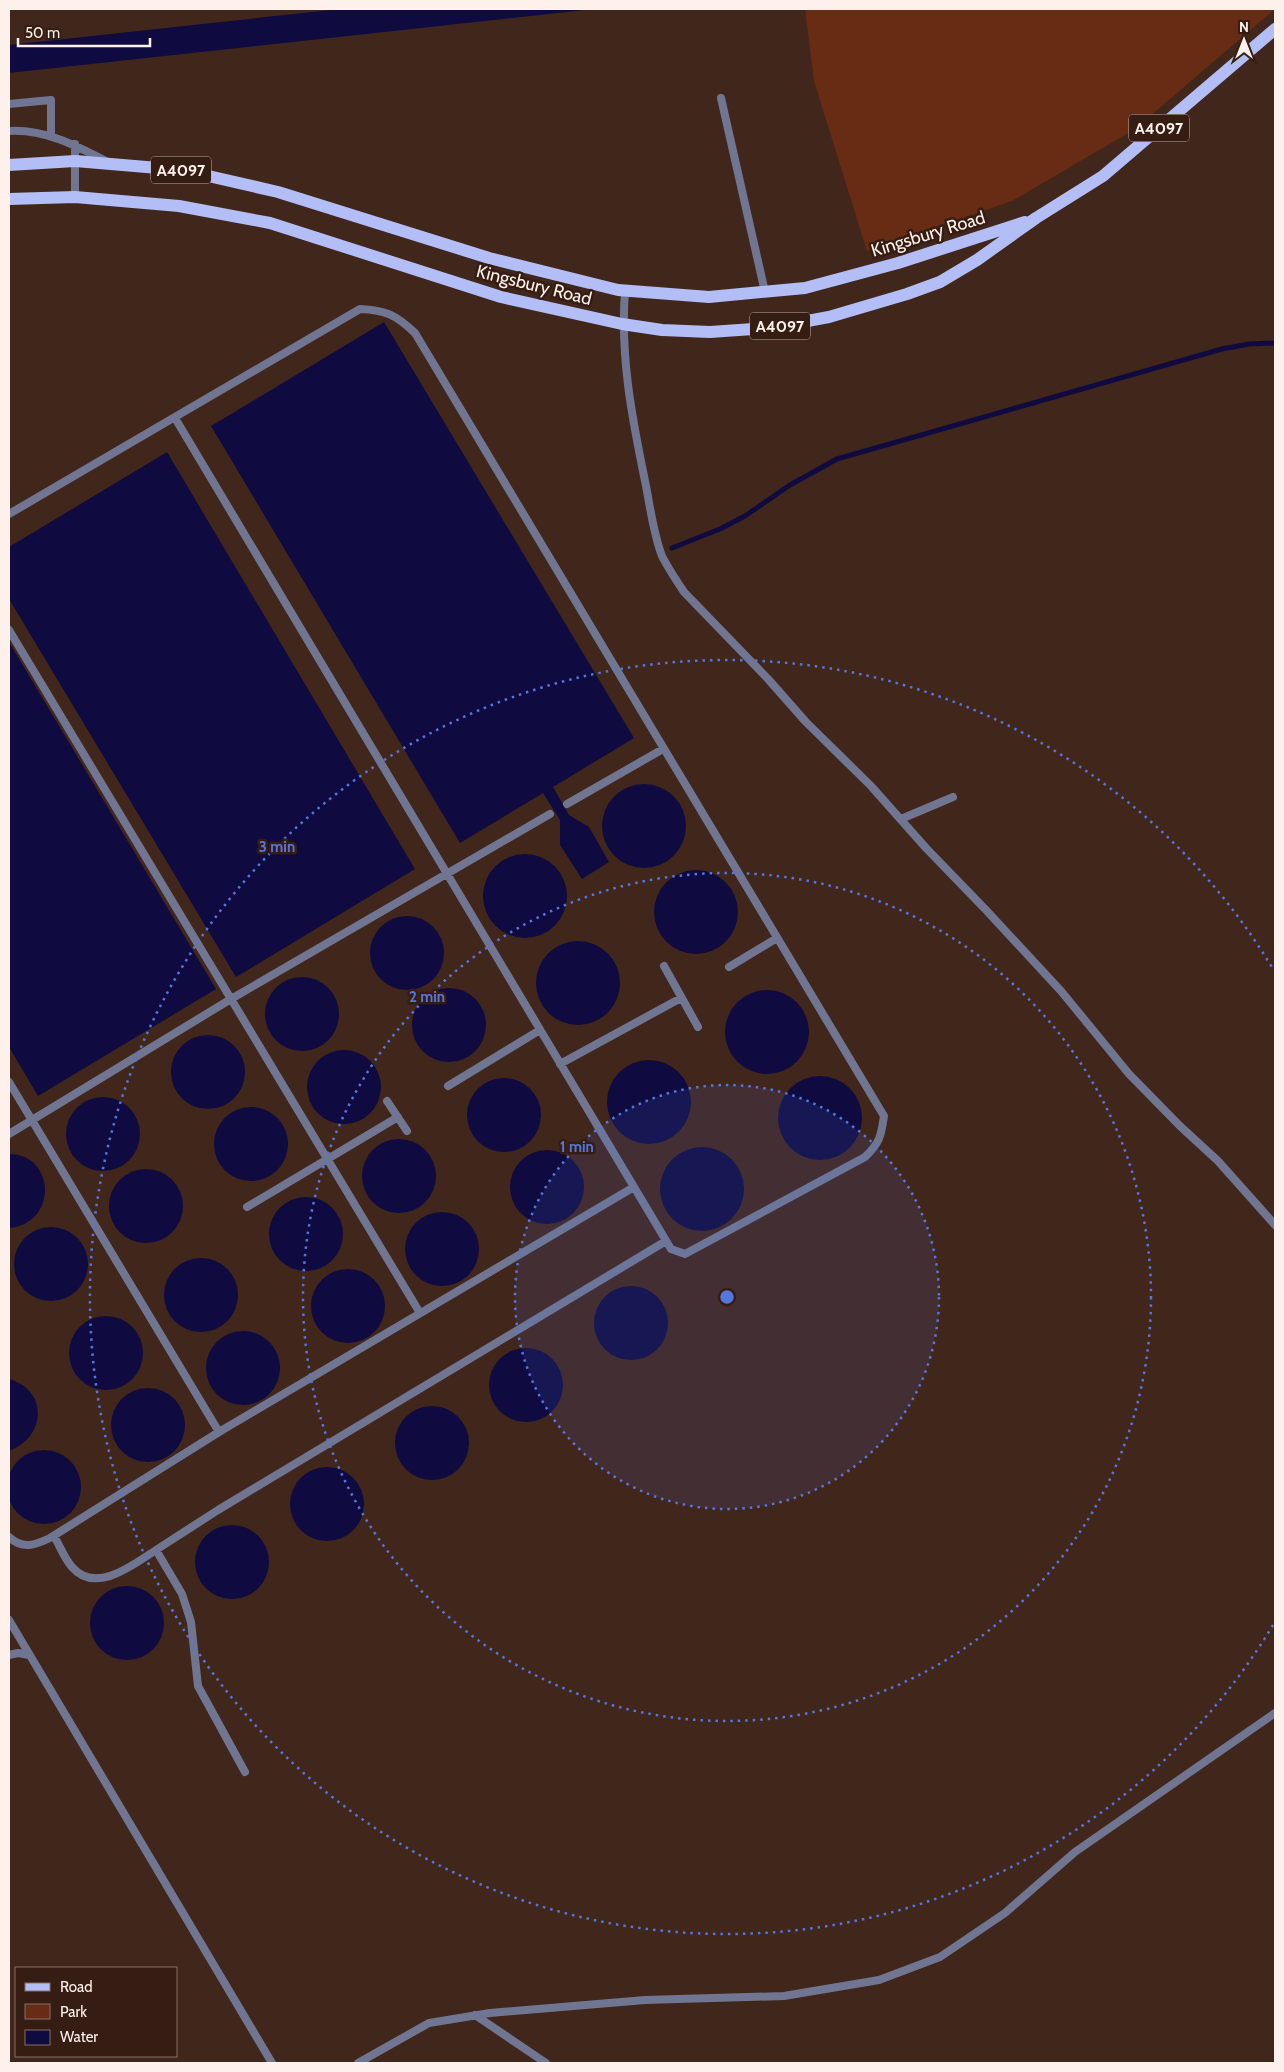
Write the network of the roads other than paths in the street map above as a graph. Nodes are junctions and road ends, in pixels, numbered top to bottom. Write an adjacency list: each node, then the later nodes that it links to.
1 (1275, 29): 12 (main road, Kingsbury Road / A4097)
2 (721, 98): 14 (lane)
3 (9, 104): 5 (lane)
4 (9, 131): 5 (lane)
5 (51, 135): 6 (lane)
6 (75, 144): 7 (lane); 8 (lane)
7 (75, 161): 8 (main road, Kingsbury Road / A4097); 9 (main road, Kingsbury Road / A4097); 10 (lane)
8 (111, 164): 13 (main road, Kingsbury Road / A4097)
9 (9, 165)
10 (76, 197): 11 (main road, Kingsbury Road / A4097); 15 (main road, Kingsbury Road / A4097)
11 (9, 199)
12 (1036, 218): 14 (main road, Kingsbury Road / A4097); 15 (main road, Kingsbury Road / A4097)
13 (624, 291): 14 (main road, Kingsbury Road / A4097); 15 (lane)
14 (765, 292)
15 (622, 324): 23 (lane)
16 (174, 418): 17 (lane); 19 (lane); 24 (lane)
17 (9, 514)
18 (9, 630): 29 (lane)
19 (663, 749): 21 (lane); 25 (lane)
20 (953, 797): 23 (lane)
21 (567, 804)
22 (550, 814): 24 (lane)
23 (901, 819): 43 (lane)
24 (446, 874): 29 (lane); 31 (lane)
25 (776, 938): 27 (lane); 44 (lane)
26 (664, 966): 28 (lane)
27 (729, 967)
28 (680, 998): 30 (lane); 32 (lane)
29 (231, 999): 37 (lane); 40 (lane)
30 (698, 1027)
31 (540, 1030): 32 (lane); 34 (lane)
32 (560, 1064): 41 (lane)
33 (9, 1082): 37 (lane)
34 (448, 1086)
35 (388, 1101): 36 (lane)
36 (398, 1117): 38 (lane); 40 (lane)
37 (32, 1120): 39 (lane); 46 (lane)
38 (406, 1131)
39 (9, 1134)
40 (327, 1159): 42 (lane); 45 (lane)
41 (634, 1187): 44 (lane); 45 (lane)
42 (247, 1207)
43 (1275, 1225)
44 (666, 1241): 49 (lane)
45 (420, 1313): 46 (lane)
46 (219, 1432): 47 (lane)
47 (54, 1536): 48 (lane); 49 (lane)
48 (9, 1538)
49 (156, 1550): 54 (lane)
50 (9, 1620): 52 (lane)
51 (9, 1655): 52 (lane)
52 (29, 1655): 56 (lane)
53 (1275, 1713): 55 (lane)
54 (245, 1772)
55 (475, 2015): 57 (lane); 58 (lane)
56 (272, 2063)
57 (358, 2063)
58 (546, 2063)

